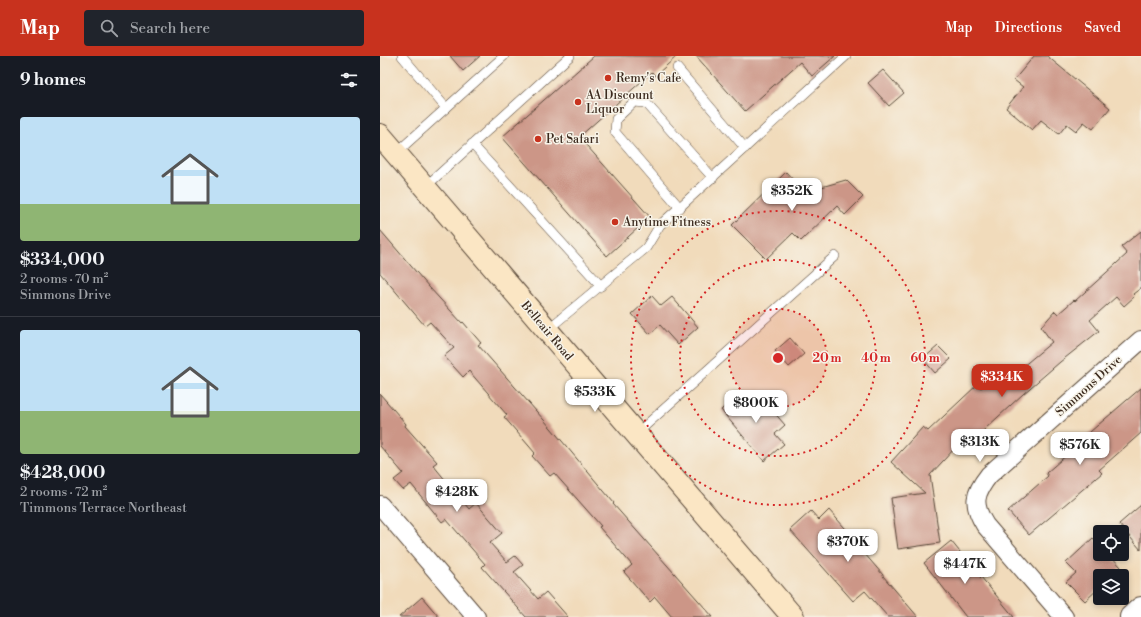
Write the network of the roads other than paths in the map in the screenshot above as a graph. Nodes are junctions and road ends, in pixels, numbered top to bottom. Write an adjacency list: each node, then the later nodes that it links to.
1 (402, 56): 6 (lane)
2 (504, 56): 6 (lane)
3 (570, 56): 8 (lane)
4 (846, 56): 9 (lane)
5 (677, 68): 9 (lane)
6 (446, 108): 10 (lane)
7 (380, 135): 10 (main road, Belleair Road)
8 (472, 144): 12 (lane); 15 (lane)
9 (745, 148): 11 (lane)
10 (396, 153): 12 (main road, Belleair Road)
11 (713, 178): 13 (lane); 13 (lane)
12 (425, 187): 16 (main road, Belleair Road)
13 (680, 208): 15 (lane)
14 (835, 256): 18 (lane)
15 (601, 286): 16 (lane)
16 (547, 331): 18 (main road, Belleair Road)
17 (1141, 340): 23 (street, Simmons Drive)
18 (636, 434): 22 (main road, Belleair Road)
19 (380, 505): 21 (street)
20 (1141, 608): 24 (street)
21 (476, 617)
22 (793, 617)
23 (1064, 617)
24 (1131, 617)

